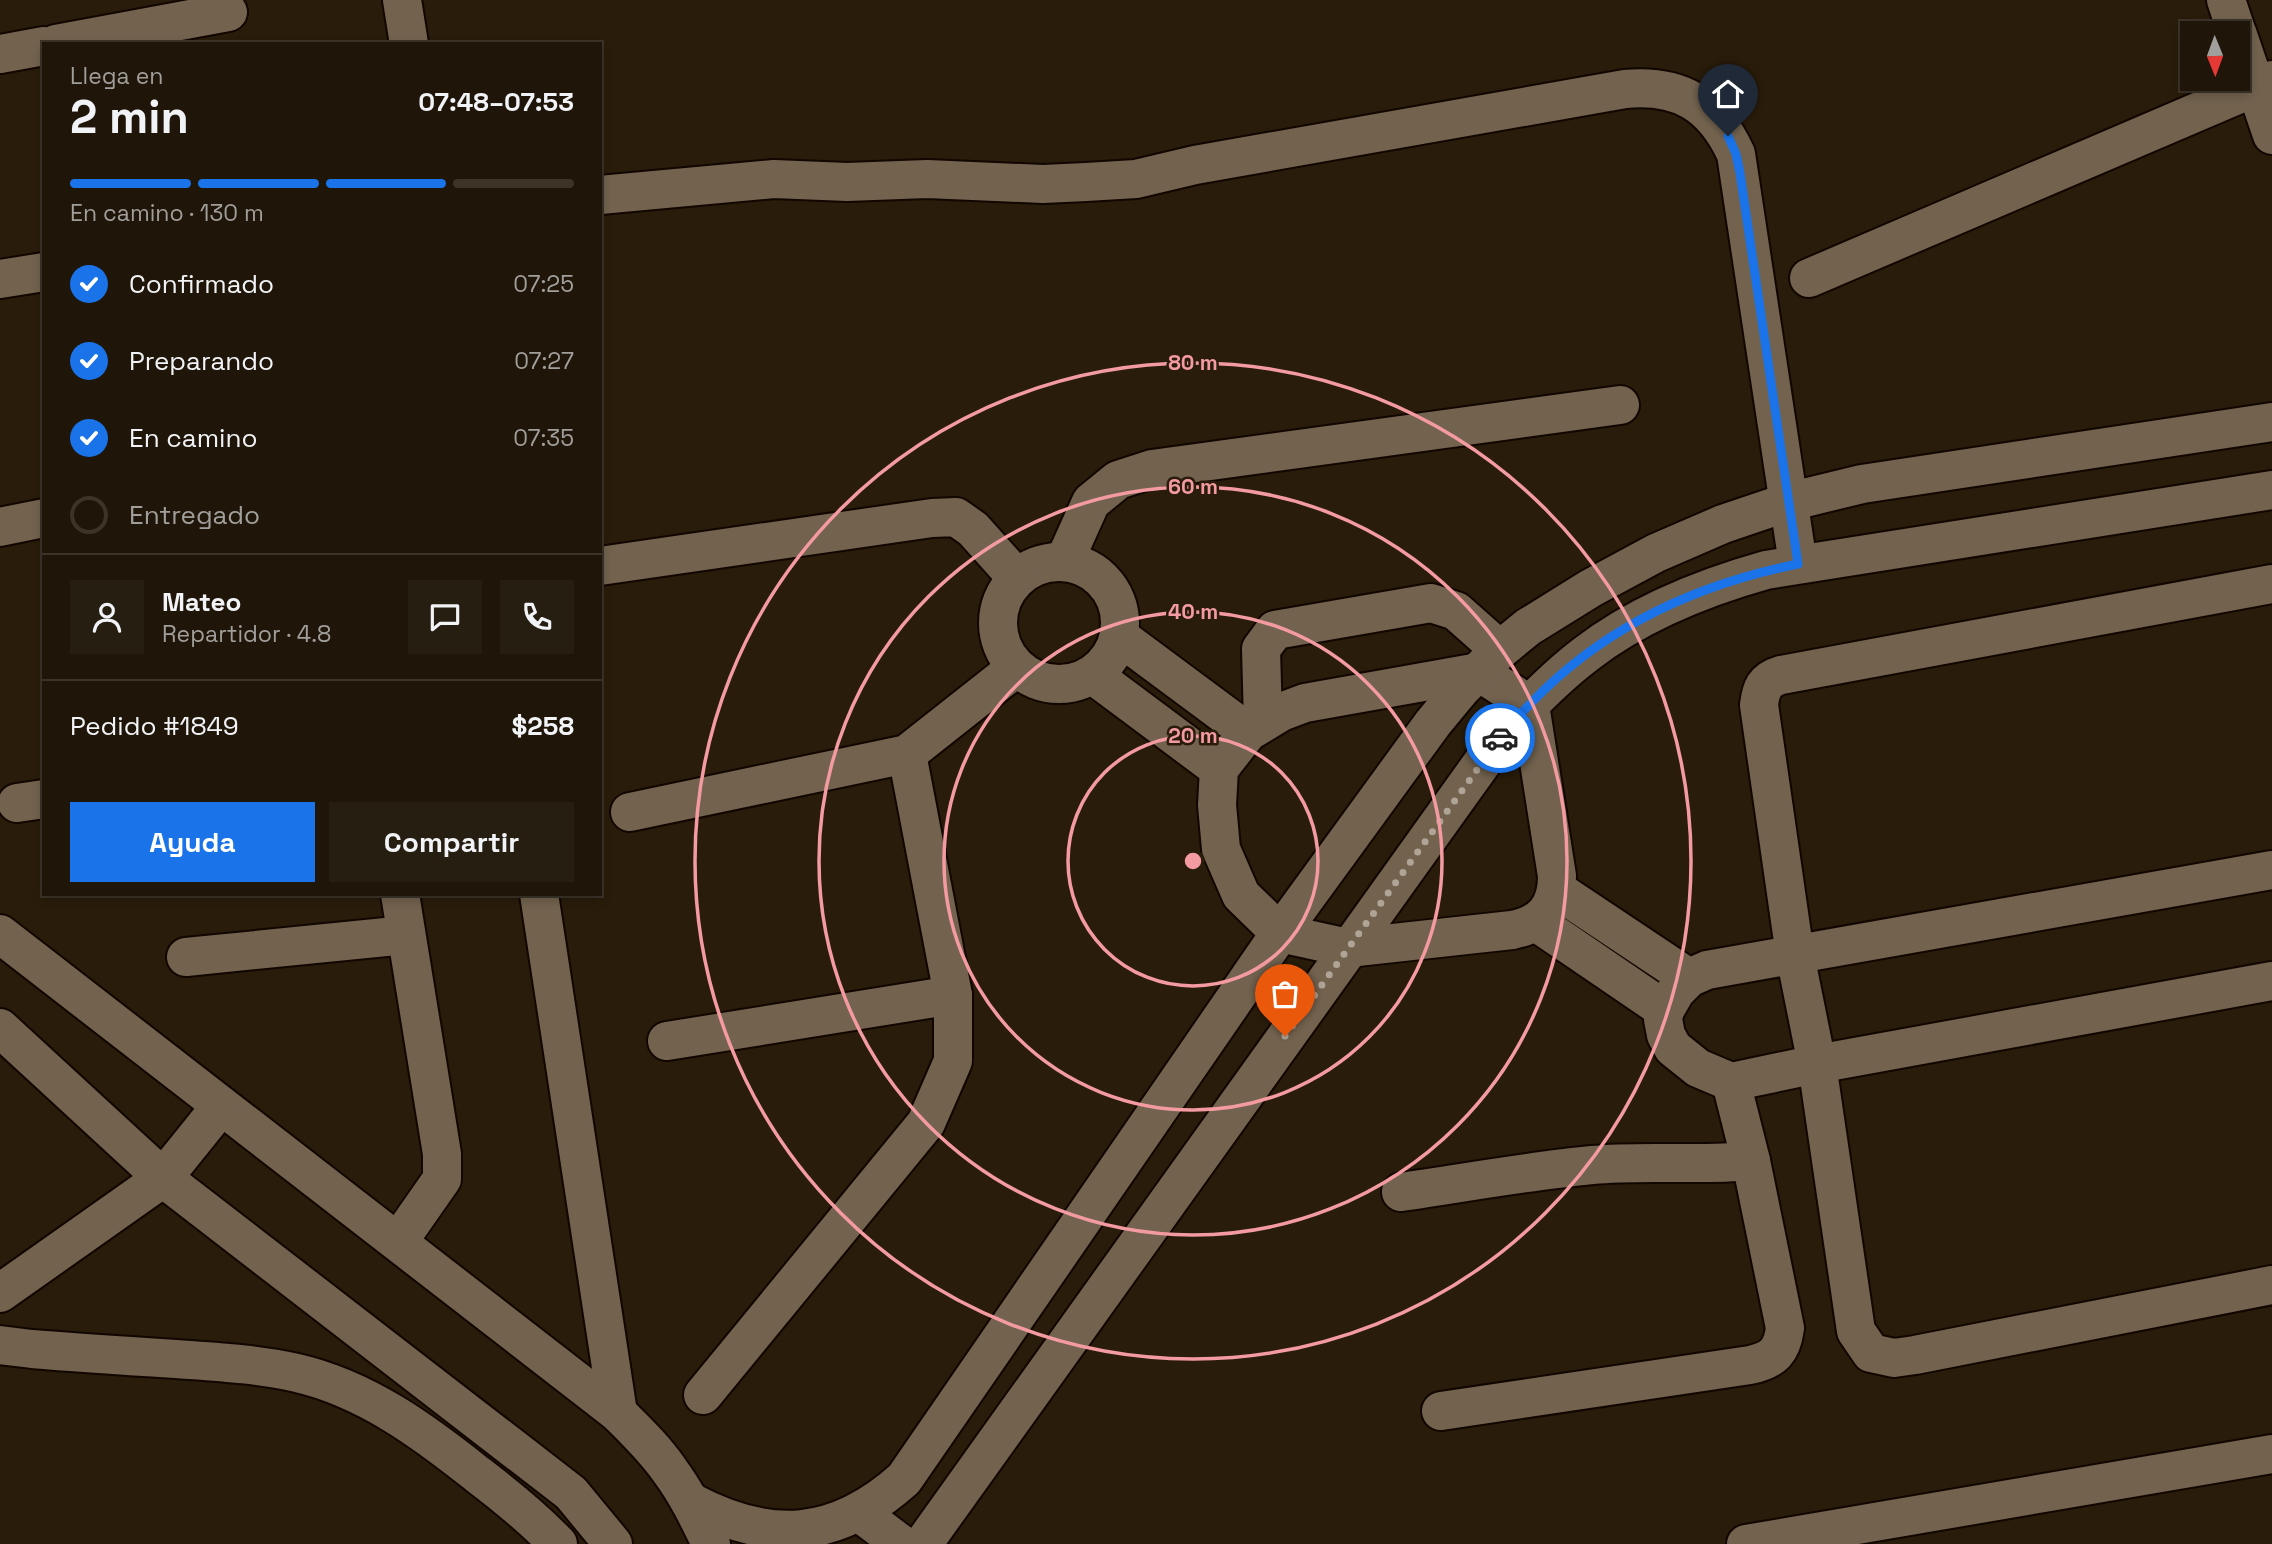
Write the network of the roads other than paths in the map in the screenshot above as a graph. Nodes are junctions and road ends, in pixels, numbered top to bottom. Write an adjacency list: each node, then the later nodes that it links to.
1 (402, 0): 6 (street)
2 (2226, 0): 4 (street)
3 (228, 12): 5 (street)
4 (2233, 21)
5 (66, 42)
6 (409, 42)
7 (42, 46): 8 (street)
8 (0, 54)
9 (2250, 57): 10 (street)
10 (2264, 83): 11 (street); 14 (street)
11 (2272, 135)
12 (602, 195): 19 (street)
13 (42, 272): 15 (street)
14 (1809, 278)
15 (0, 279)
16 (1620, 404): 22 (street)
17 (2272, 422): 19 (street)
18 (2272, 490): 23 (street)
19 (1788, 502): 23 (street); 28 (street)
20 (42, 519): 21 (street)
21 (0, 527)
22 (1064, 562): 25 (street); 27 (street)
23 (1798, 564): 31 (street)
24 (602, 566): 25 (street)
25 (1017, 578): 29 (street)
26 (2272, 583): 45 (street)
27 (1119, 637): 30 (street); 32 (street)
28 (1489, 661): 31 (street); 32 (street); 32 (street); 41 (street)
29 (1016, 668): 30 (street); 33 (street)
30 (1093, 675): 34 (street)
31 (1530, 705): 37 (street); 44 (street)
32 (1255, 726): 34 (street)
33 (907, 754): 35 (street); 49 (street)
34 (1219, 769): 41 (street)
35 (630, 812)
36 (2272, 870): 45 (street)
37 (1557, 890): 40 (street); 47 (street)
38 (400, 896): 43 (street)
39 (539, 896): 65 (street)
40 (1536, 922): 44 (street); 50 (street)
41 (1280, 933): 44 (street); 68 (street)
42 (0, 934): 55 (street)
43 (406, 935): 46 (street); 59 (street)
44 (1348, 948): 73 (street)
45 (1795, 955): 47 (street); 53 (street)
46 (186, 957)
47 (1689, 978): 50 (street)
48 (2272, 981): 53 (street)
49 (953, 995): 52 (street); 63 (street)
50 (1665, 1010): 54 (street)
51 (0, 1028): 57 (street)
52 (667, 1041)
53 (1817, 1064): 54 (street); 60 (street)
54 (1731, 1082): 56 (street)
55 (221, 1106): 57 (street); 59 (street)
56 (1751, 1161): 58 (street); 64 (street)
57 (163, 1178): 61 (street); 70 (street)
58 (1401, 1192)
59 (398, 1242): 65 (street)
60 (2272, 1285)
61 (0, 1293)
62 (0, 1345): 69 (street)
63 (703, 1395)
64 (1441, 1411)
65 (618, 1413): 67 (street)
66 (2272, 1454): 74 (street)
67 (691, 1502): 68 (street); 71 (street)
68 (860, 1513): 72 (street)
69 (558, 1544)
70 (613, 1544)
71 (711, 1544)
72 (901, 1544)
73 (923, 1544)
74 (1746, 1544)

